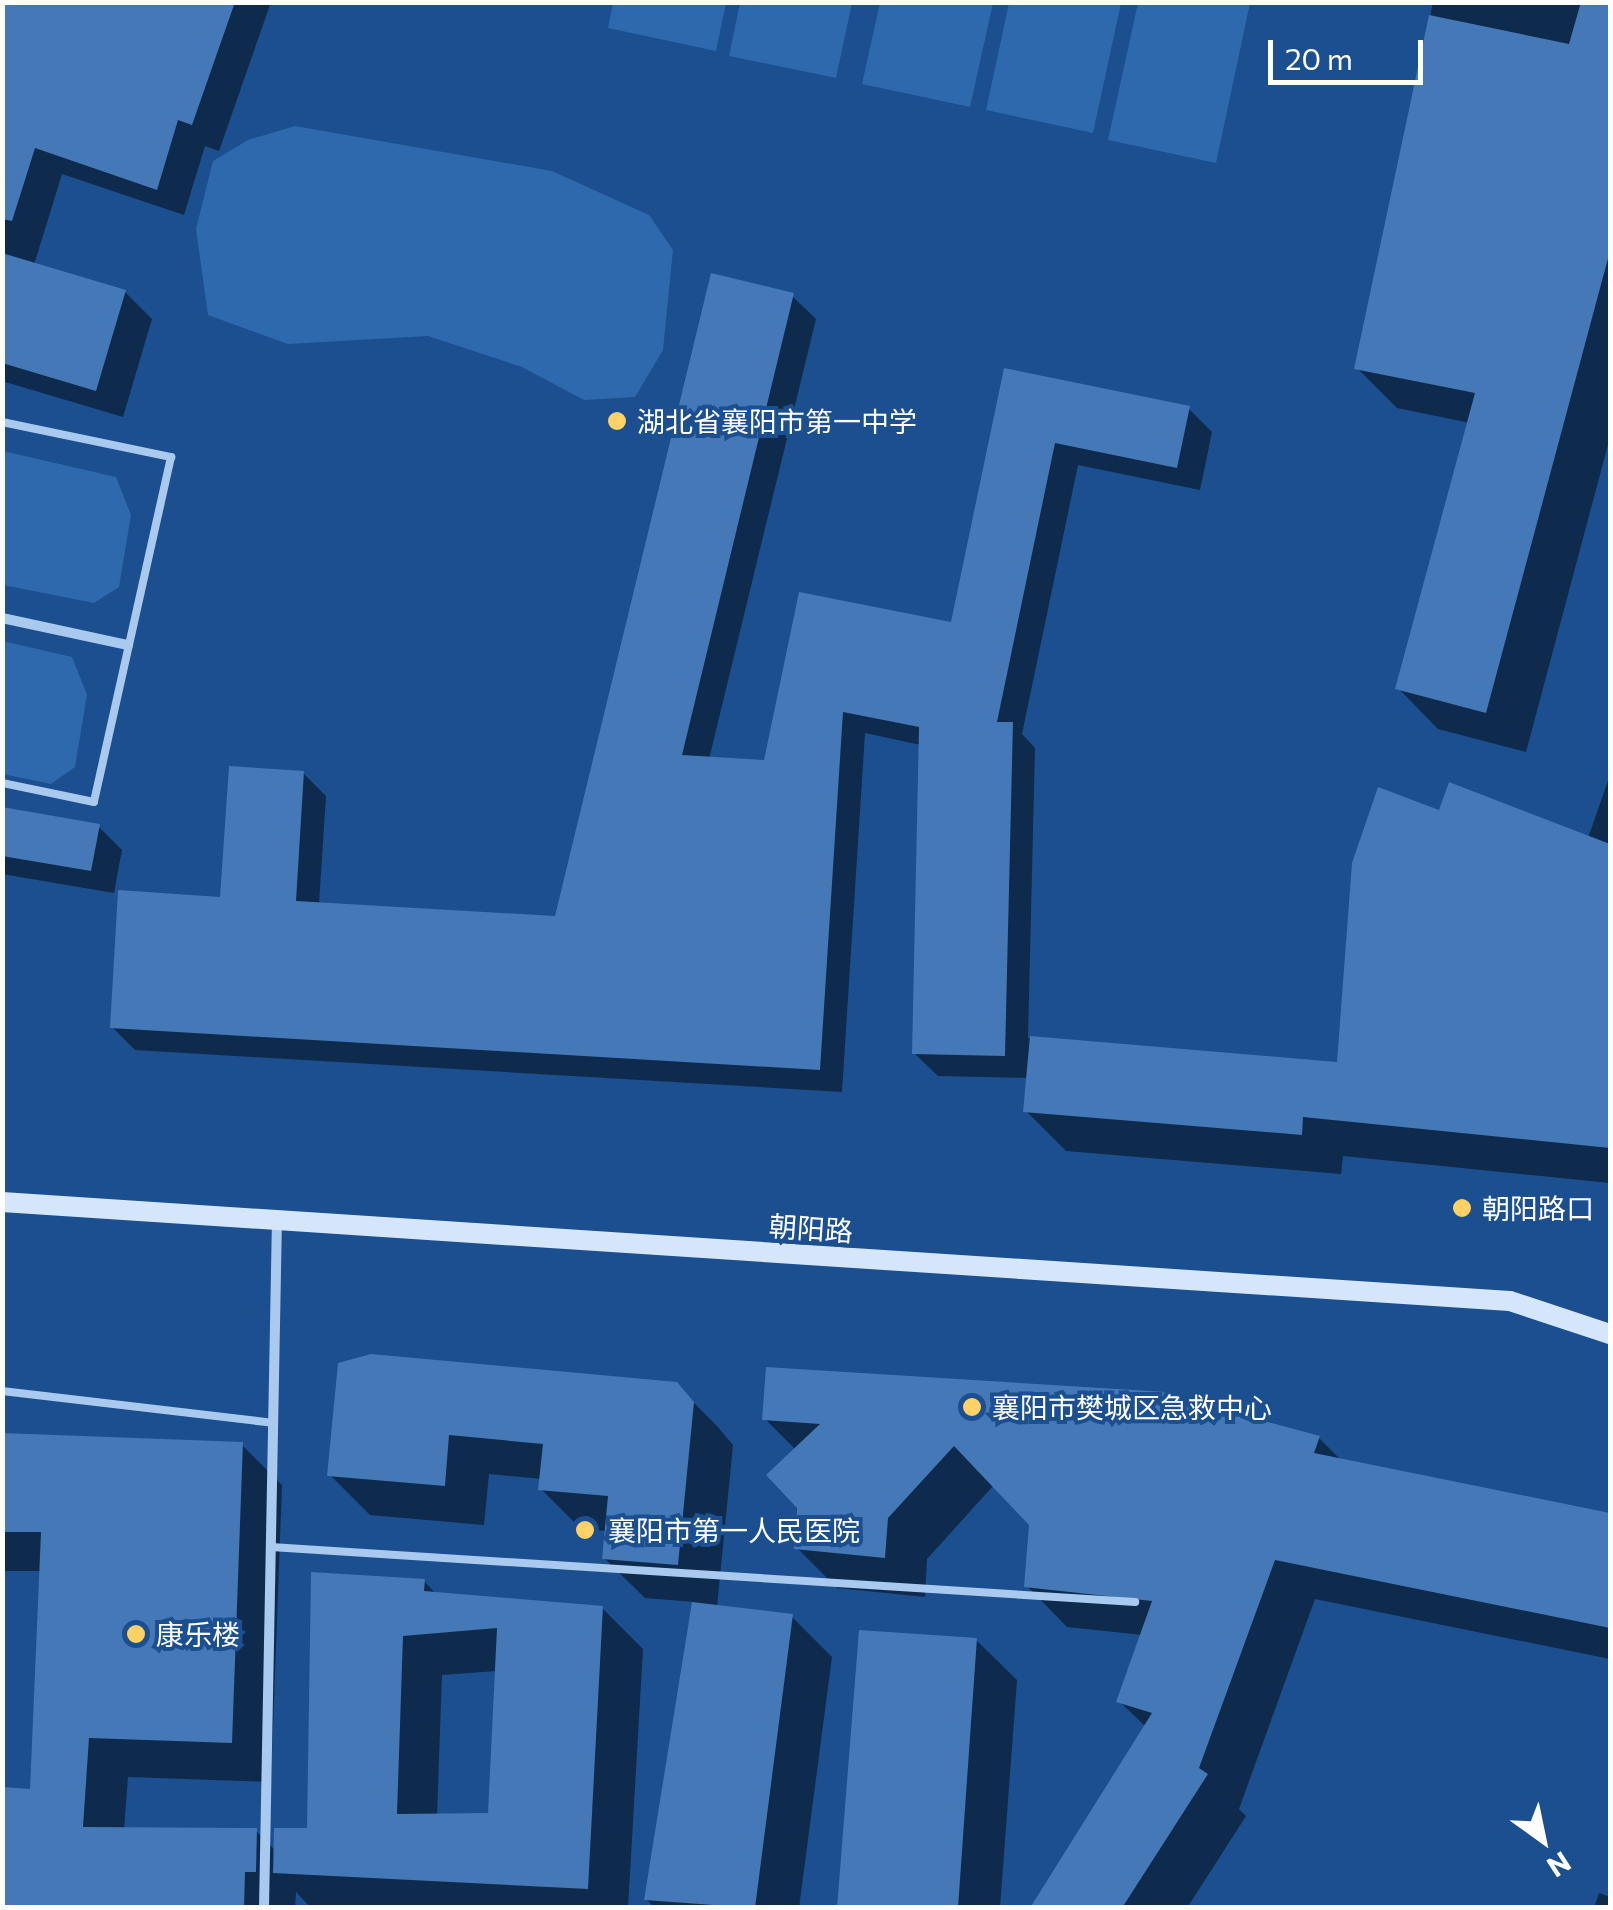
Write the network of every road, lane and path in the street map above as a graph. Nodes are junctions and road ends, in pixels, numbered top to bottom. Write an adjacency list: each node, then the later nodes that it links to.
1 (2, 422): 3 (lane)
2 (2, 618): 3 (street)
3 (128, 645): 4 (lane)
4 (2, 783)
5 (2, 1202): 6 (main road, 朝阳路)
6 (277, 1220): 7 (main road, 朝阳路); 9 (street)
7 (1610, 1334)
8 (2, 1390): 9 (lane)
9 (273, 1423): 10 (street)
10 (271, 1547): 11 (lane); 12 (street)
11 (1135, 1602)
12 (264, 1908)

